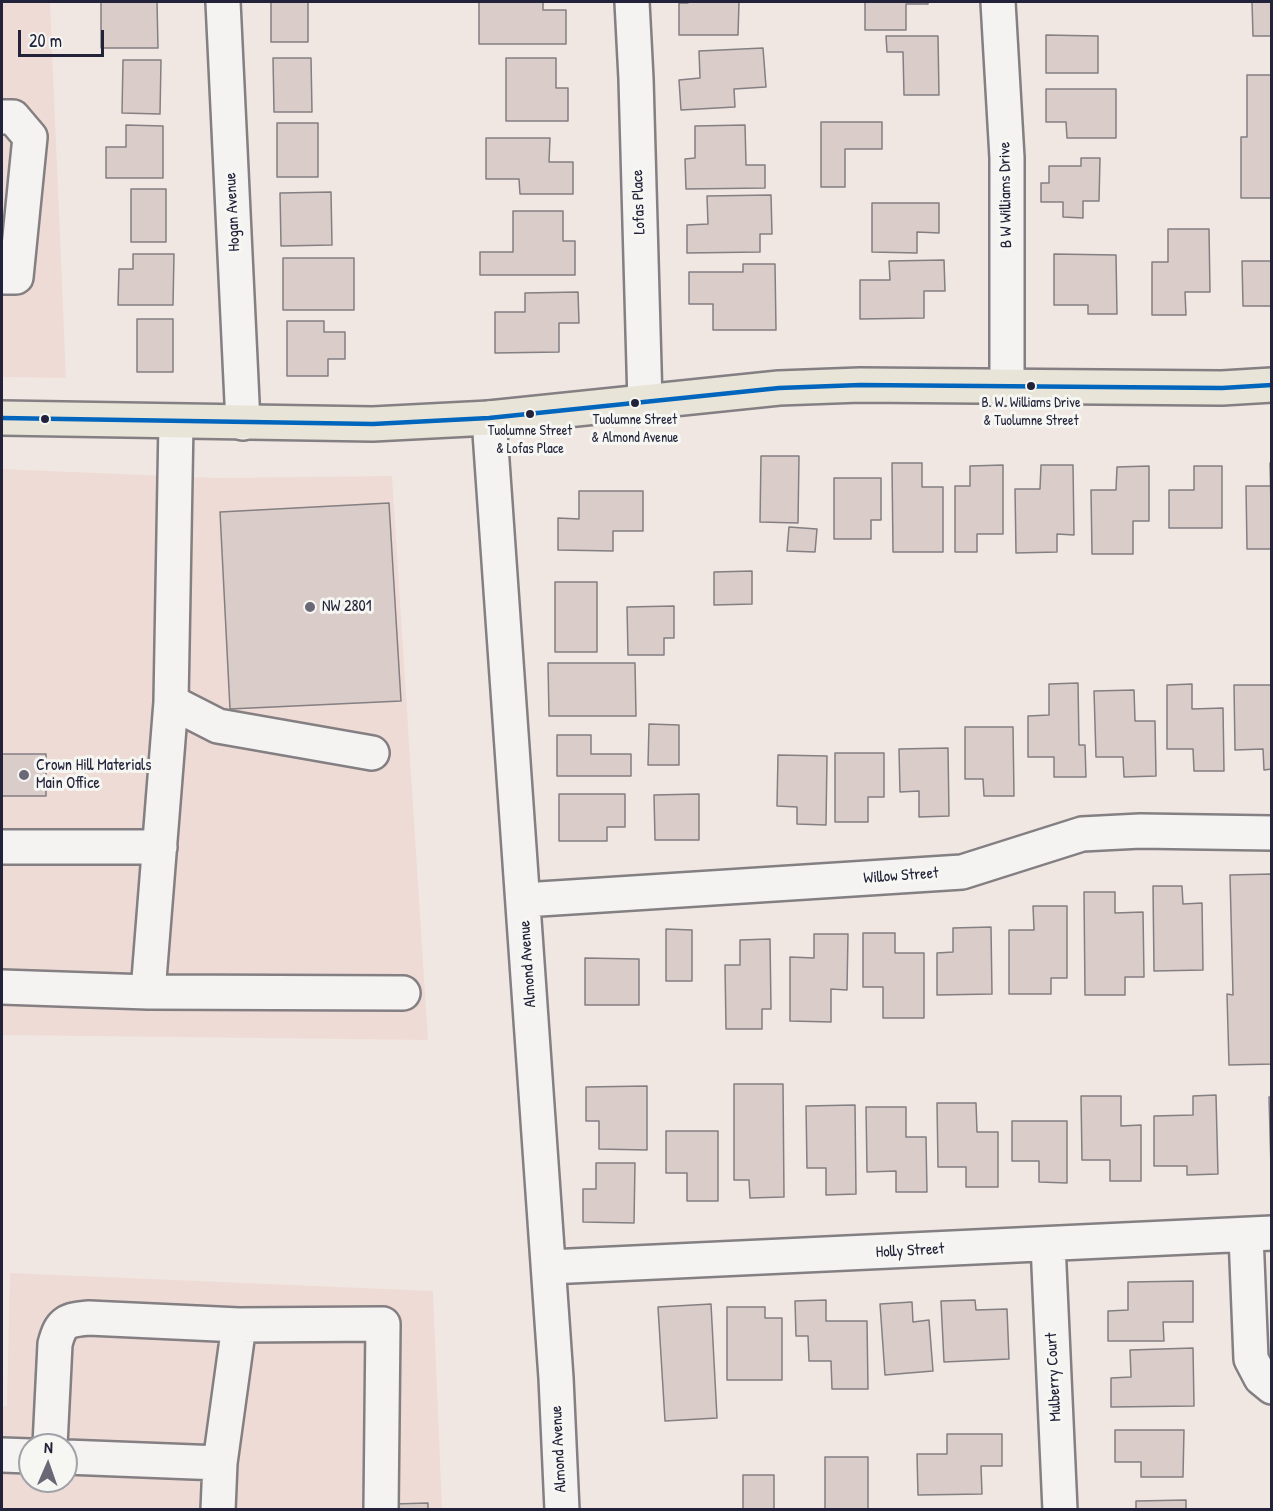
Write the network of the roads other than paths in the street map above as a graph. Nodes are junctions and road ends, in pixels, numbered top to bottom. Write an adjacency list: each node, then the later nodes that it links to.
1 (223, 2): 12 (street, Hogan Avenue)
2 (632, 2): 8 (street, Lofas Place)
3 (998, 2): 7 (street, B W Williams Drive)
4 (2, 117): 5 (street)
5 (2, 277)
6 (1272, 385): 7 (main road)
7 (1008, 388): 8 (main road)
8 (645, 402): 10 (main road)
9 (2, 418): 11 (main road)
10 (489, 418): 12 (main road); 18 (street, Almond Avenue)
11 (176, 422): 12 (main road); 13 (street)
12 (243, 423)
13 (171, 702): 14 (street); 16 (street)
14 (372, 753)
15 (1272, 833): 18 (street, Willow Street)
16 (160, 847): 17 (street); 20 (street)
17 (2, 848)
18 (524, 900): 24 (street, Almond Avenue)
19 (2, 987): 20 (street)
20 (148, 992): 21 (street)
21 (403, 993)
22 (1258, 1234): 23 (street, Holly Street); 26 (street)
23 (1048, 1244): 24 (street, Holly Street); 35 (street, Mulberry Court)
24 (549, 1267): 34 (street, Almond Avenue)
25 (239, 1324): 27 (street); 31 (street); 33 (street)
26 (1272, 1387)
27 (51, 1433)
28 (2, 1455): 29 (street)
29 (18, 1456)
30 (78, 1457): 31 (street)
31 (220, 1463): 32 (street)
32 (218, 1509)
33 (381, 1509)
34 (562, 1509)
35 (1060, 1509)

